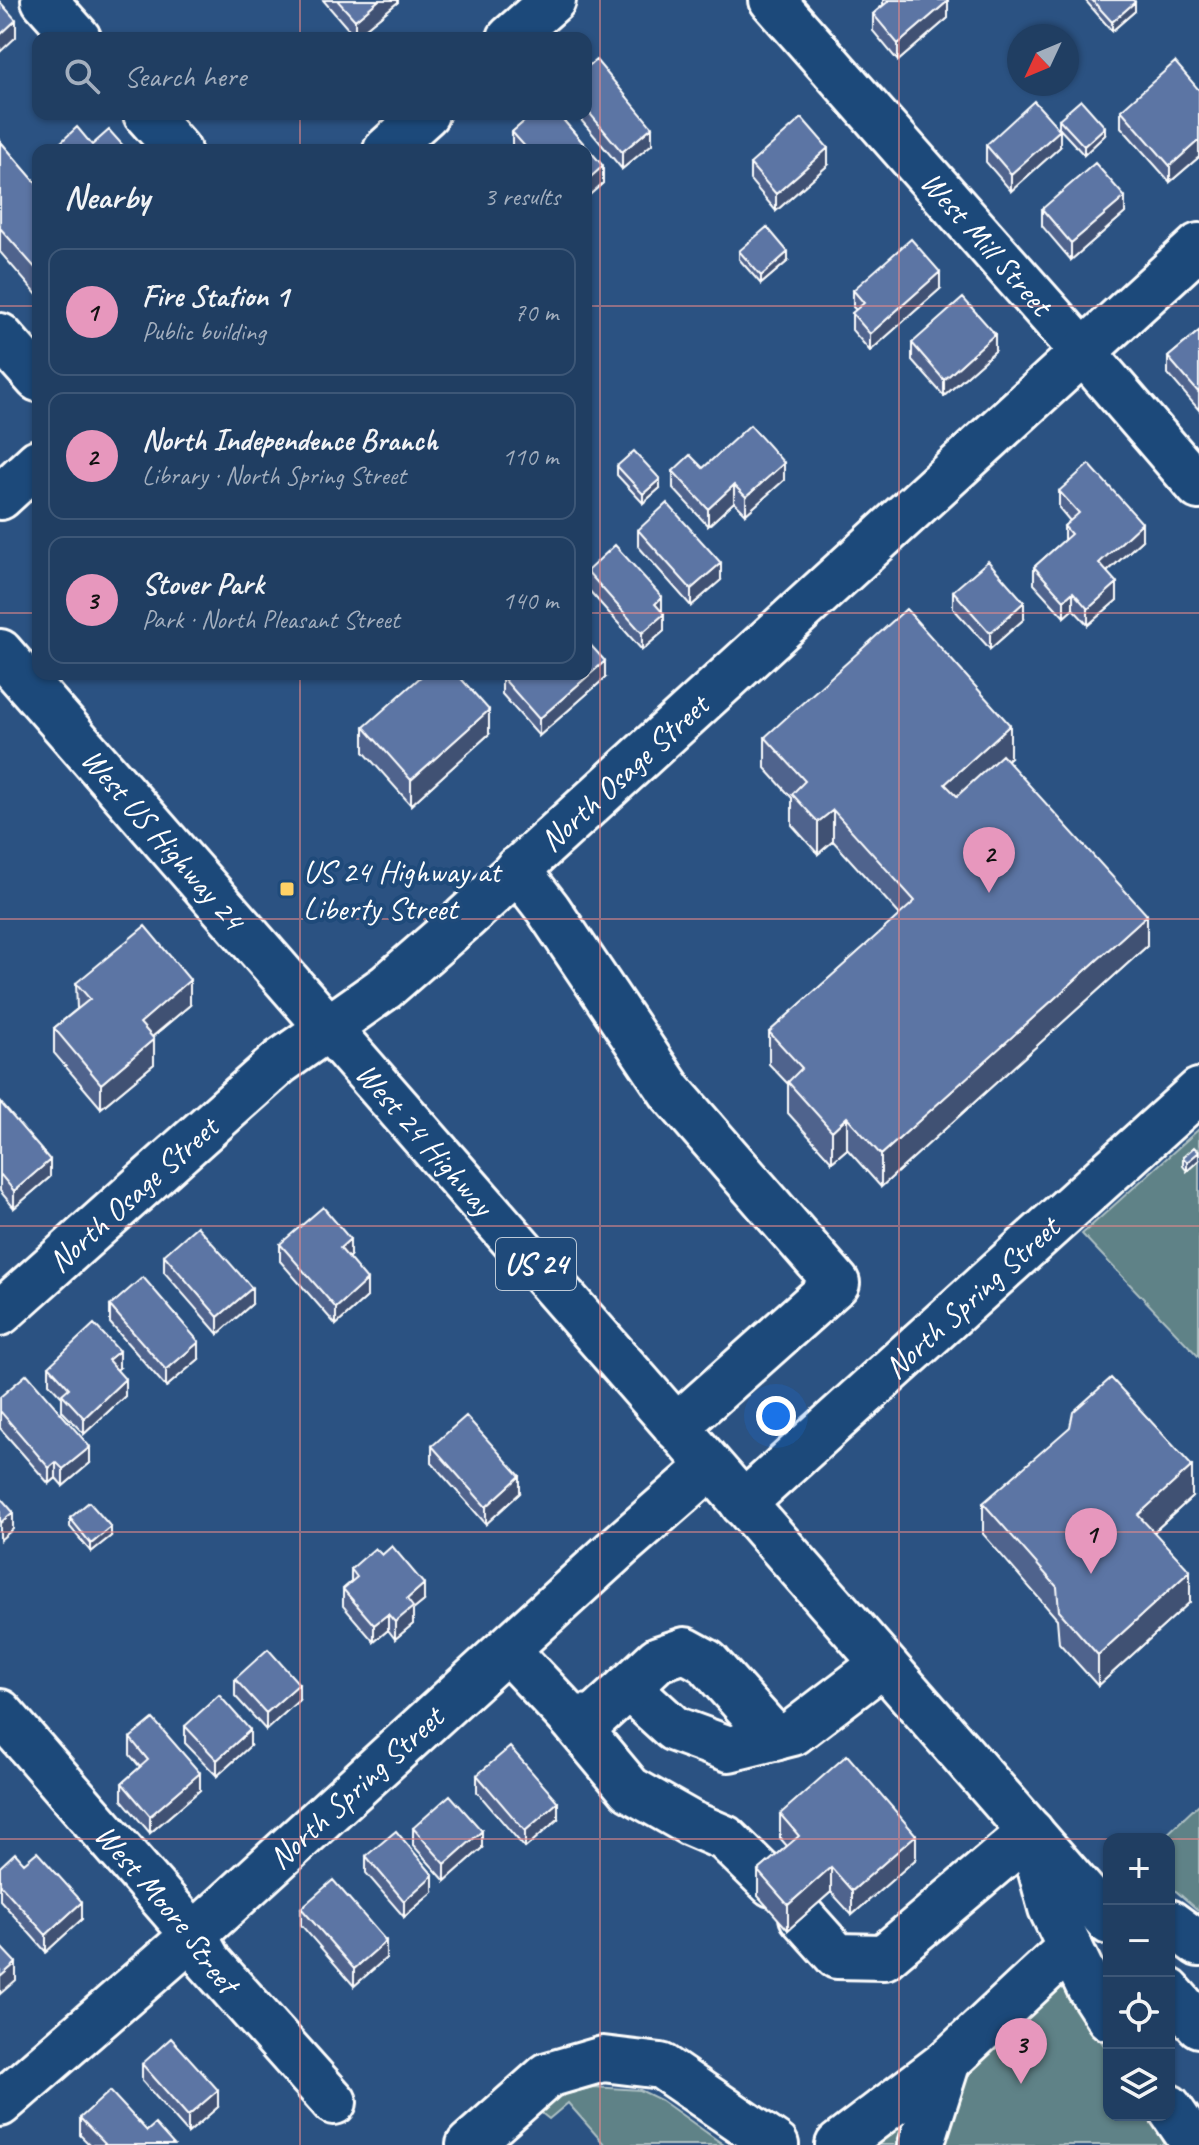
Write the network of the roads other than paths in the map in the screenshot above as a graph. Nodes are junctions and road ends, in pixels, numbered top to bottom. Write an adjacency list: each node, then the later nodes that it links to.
1 (44, 0): 4 (street)
2 (553, 0): 5 (street)
3 (772, 0): 12 (street, West Mill Street)
4 (73, 32)
5 (517, 32)
6 (151, 120): 8 (street)
7 (419, 120): 9 (street)
8 (173, 144)
9 (393, 144)
10 (1199, 246): 12 (street, North Osage Street)
11 (0, 336): 13 (street)
12 (1084, 353): 15 (street, West Mill Street); 18 (street, North Osage Street)
13 (32, 372)
14 (32, 468): 16 (street)
15 (1199, 487)
16 (0, 497)
17 (0, 652): 19 (street, West US Highway 24 / US 24)
18 (517, 869): 19 (street, North Osage Street); 22 (street)
19 (328, 1027): 21 (street, North Osage Street); 22 (street, West 24 Highway / US 24)
20 (1199, 1091): 24 (street, North Spring Street)
21 (0, 1313)
22 (676, 1427): 23 (street, West 24 Highway / US 24)
23 (710, 1467): 24 (street, West 24 Highway / US 24); 25 (street, North Spring Street)
24 (743, 1504): 26 (street, US 24)
25 (507, 1650): 29 (street); 37 (street, North Spring Street)
26 (883, 1664): 30 (street); 31 (street, US 24)
27 (628, 1687): 29 (street); 30 (street); 30 (street)
28 (0, 1712): 37 (street, West Moore Street)
29 (570, 1717): 33 (street)
30 (775, 1738)
31 (1031, 1832): 32 (street); 34 (street, US 24); 35 (street); 39 (street)
32 (1103, 1881)
33 (772, 1884)
34 (1103, 1915)
35 (802, 1917)
36 (1175, 1926): 38 (street)
37 (194, 1935): 44 (street, West Moore Street); 45 (street, North Spring Street)
38 (1199, 1944)
39 (1070, 1947): 41 (street); 43 (street)
40 (1175, 1998): 42 (street)
41 (1103, 2009)
42 (1199, 2025)
43 (948, 2061): 49 (street); 50 (street)
44 (334, 2102)
45 (0, 2104)
46 (1175, 2116): 51 (street)
47 (469, 2145): 48 (street)
48 (776, 2145)
49 (838, 2145)
50 (921, 2145)
51 (1195, 2145)

